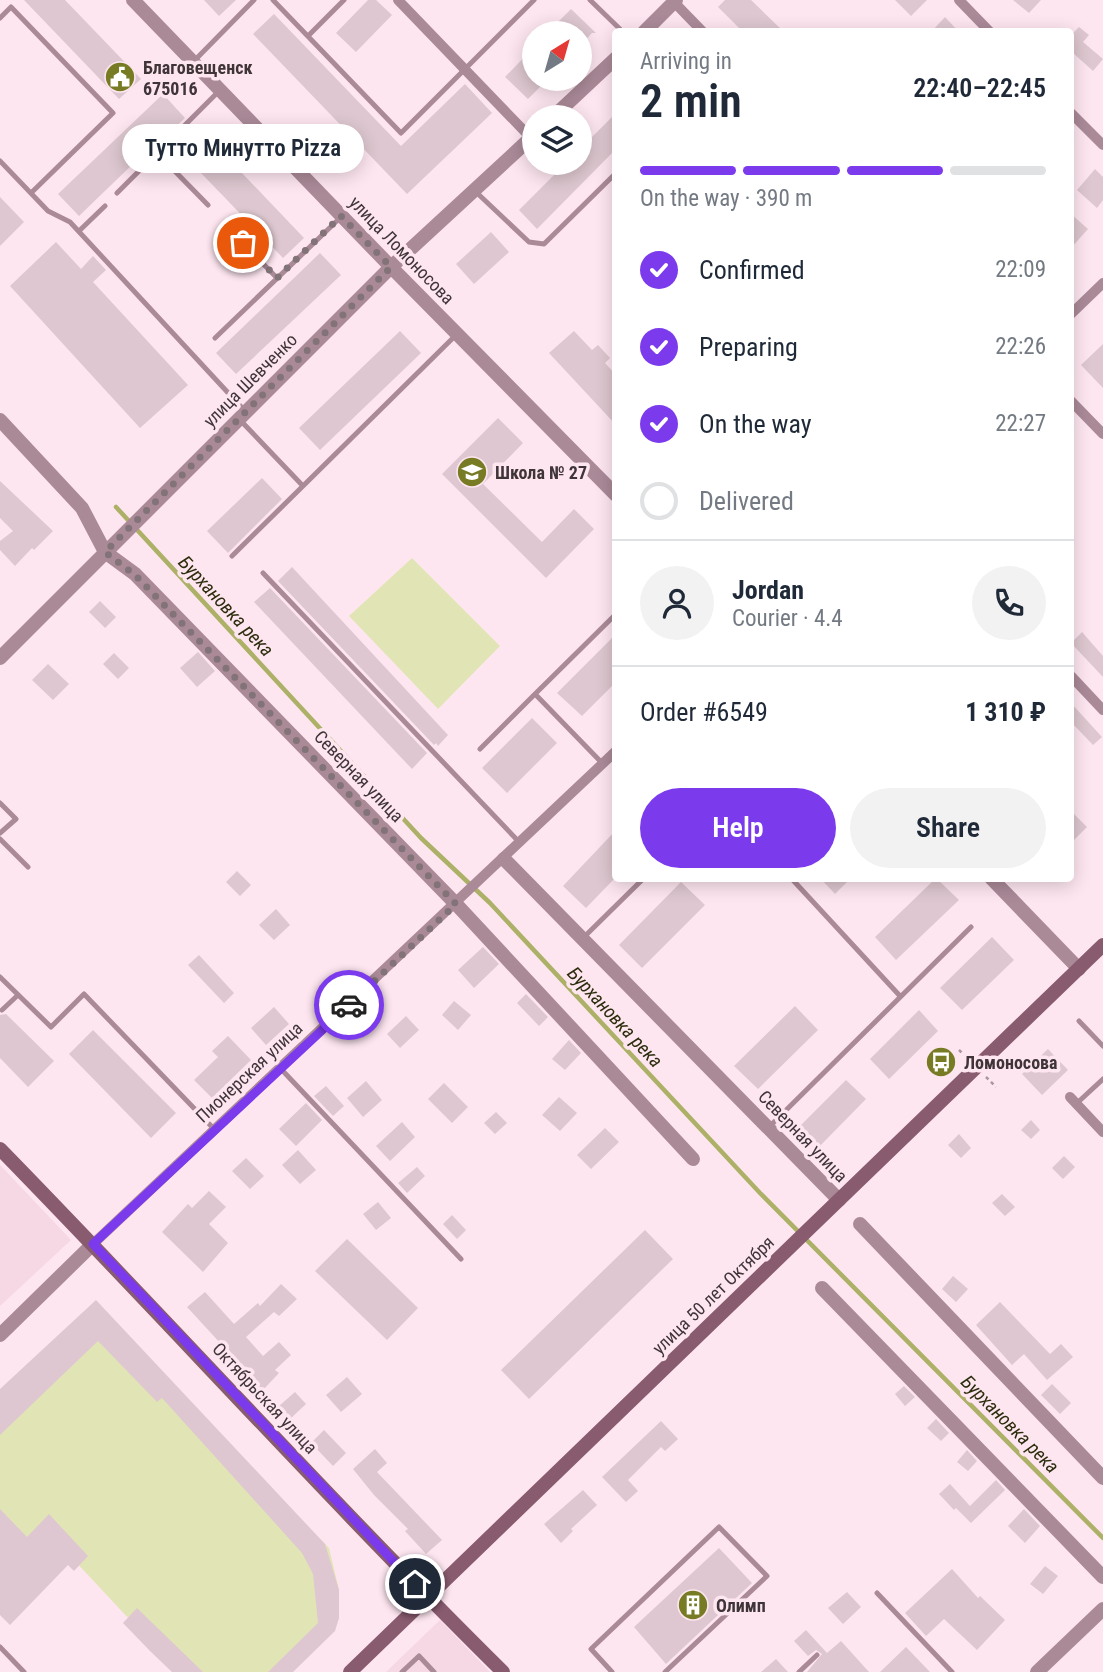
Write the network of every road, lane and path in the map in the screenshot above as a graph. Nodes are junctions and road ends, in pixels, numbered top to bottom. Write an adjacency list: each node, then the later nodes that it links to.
1 (133, 0): 16 (street, улица Ломоносова)
2 (254, 0): 16 (lane)
3 (273, 0): 15 (lane)
4 (344, 0): 15 (lane)
5 (398, 0): 18 (street)
6 (534, 0): 18 (lane)
7 (590, 0): 11 (lane)
8 (959, 0): 14 (street)
9 (674, 1): 12 (street); 13 (street)
10 (0, 18): 29 (lane)
11 (620, 28)
12 (648, 28)
13 (699, 28)
14 (986, 28)
15 (308, 36): 18 (lane)
16 (193, 62): 19 (street, улица Ломоносова)
17 (612, 62): 20 (street)
18 (466, 70): 22 (street)
19 (219, 91): 25 (lane); 33 (street, улица Ломоносова)
20 (566, 105)
21 (1074, 116): 24 (street)
22 (522, 126)
23 (522, 145): 28 (street, улица Шевченко)
24 (1103, 145)
25 (157, 153): 30 (lane); 31 (lane)
26 (0, 161): 29 (lane)
27 (612, 177): 28 (lane)
28 (474, 190): 36 (street, улица Шевченко)
29 (31, 193): 35 (lane)
30 (117, 193)
31 (208, 205)
32 (104, 206): 35 (lane)
33 (341, 216): 36 (street, улица Ломоносова); 37 (lane)
34 (226, 226): 37 (lane)
35 (79, 231): 43 (lane)
36 (391, 267): 40 (street, улица Ломоносова); 43 (street, улица Шевченко)
37 (277, 278): 41 (lane)
38 (1103, 283): 39 (street)
39 (1074, 311)
40 (457, 334): 46 (street, улица Ломоносова); 47 (lane)
41 (215, 338)
42 (1074, 404): 45 (street)
43 (242, 415): 47 (lane); 48 (street, улица Шевченко)
44 (0, 420): 48 (street, Северная улица)
45 (1103, 434)
46 (612, 485)
47 (303, 486): 49 (lane)
48 (105, 552): 52 (street, улица Шевченко); 68 (street, Северная улица)
49 (232, 556)
50 (263, 573): 62 (lane)
51 (612, 618): 54 (lane)
52 (0, 658)
53 (1074, 680): 55 (street)
54 (535, 694): 56 (lane); 58 (lane)
55 (1103, 710)
56 (480, 749)
57 (612, 755): 58 (street, Пионерская улица)
58 (603, 764): 62 (street, Пионерская улица)
59 (0, 803): 60 (lane)
60 (0, 833)
61 (0, 839): 64 (lane)
62 (520, 843): 63 (street, Пионерская улица)
63 (504, 859): 68 (street, Пионерская улица); 70 (street, Северная улица)
64 (28, 867)
65 (640, 882): 70 (lane)
66 (795, 882): 75 (lane)
67 (995, 882): 72 (street)
68 (456, 904): 79 (street, Пионерская улица); 86 (street, Северная улица)
69 (971, 927): 75 (lane)
70 (582, 939): 82 (street, Северная улица)
71 (1103, 946): 72 (main road, улица 50 лет Октября)
72 (1079, 968): 87 (main road, улица 50 лет Октября)
73 (0, 976): 74 (lane)
74 (18, 995): 76 (lane); 83 (lane)
75 (900, 996): 82 (lane)
76 (2, 1010)
77 (1079, 1021): 78 (lane)
78 (1103, 1046)
79 (281, 1069): 83 (street, Пионерская улица); 90 (lane)
80 (1103, 1079): 81 (lane)
81 (1073, 1100): 84 (street)
82 (768, 1128): 87 (street, Северная улица)
83 (215, 1130): 89 (street, Пионерская улица)
84 (1103, 1132)
85 (0, 1149): 89 (main road, Октябрьская улица)
86 (693, 1159)
87 (839, 1200): 96 (main road, улица 50 лет Октября)
88 (860, 1224): 93 (street)
89 (93, 1244): 92 (street, Пионерская улица); 96 (main road, Октябрьская улица)
90 (461, 1259)
91 (822, 1288): 94 (street)
92 (0, 1335)
93 (1103, 1478)
94 (1103, 1577)
95 (877, 1593): 108 (lane)
96 (427, 1597): 101 (main road, улица 50 лет Октября); 104 (main road, Октябрьская улица)
97 (1103, 1609): 109 (street)
98 (0, 1647): 100 (lane)
99 (817, 1655): 107 (lane)
100 (23, 1672)
101 (350, 1672)
102 (402, 1672): 103 (lane)
103 (435, 1672)
104 (503, 1672)
105 (612, 1672): 106 (lane)
106 (666, 1672)
107 (799, 1672)
108 (952, 1672)
109 (1037, 1672)

